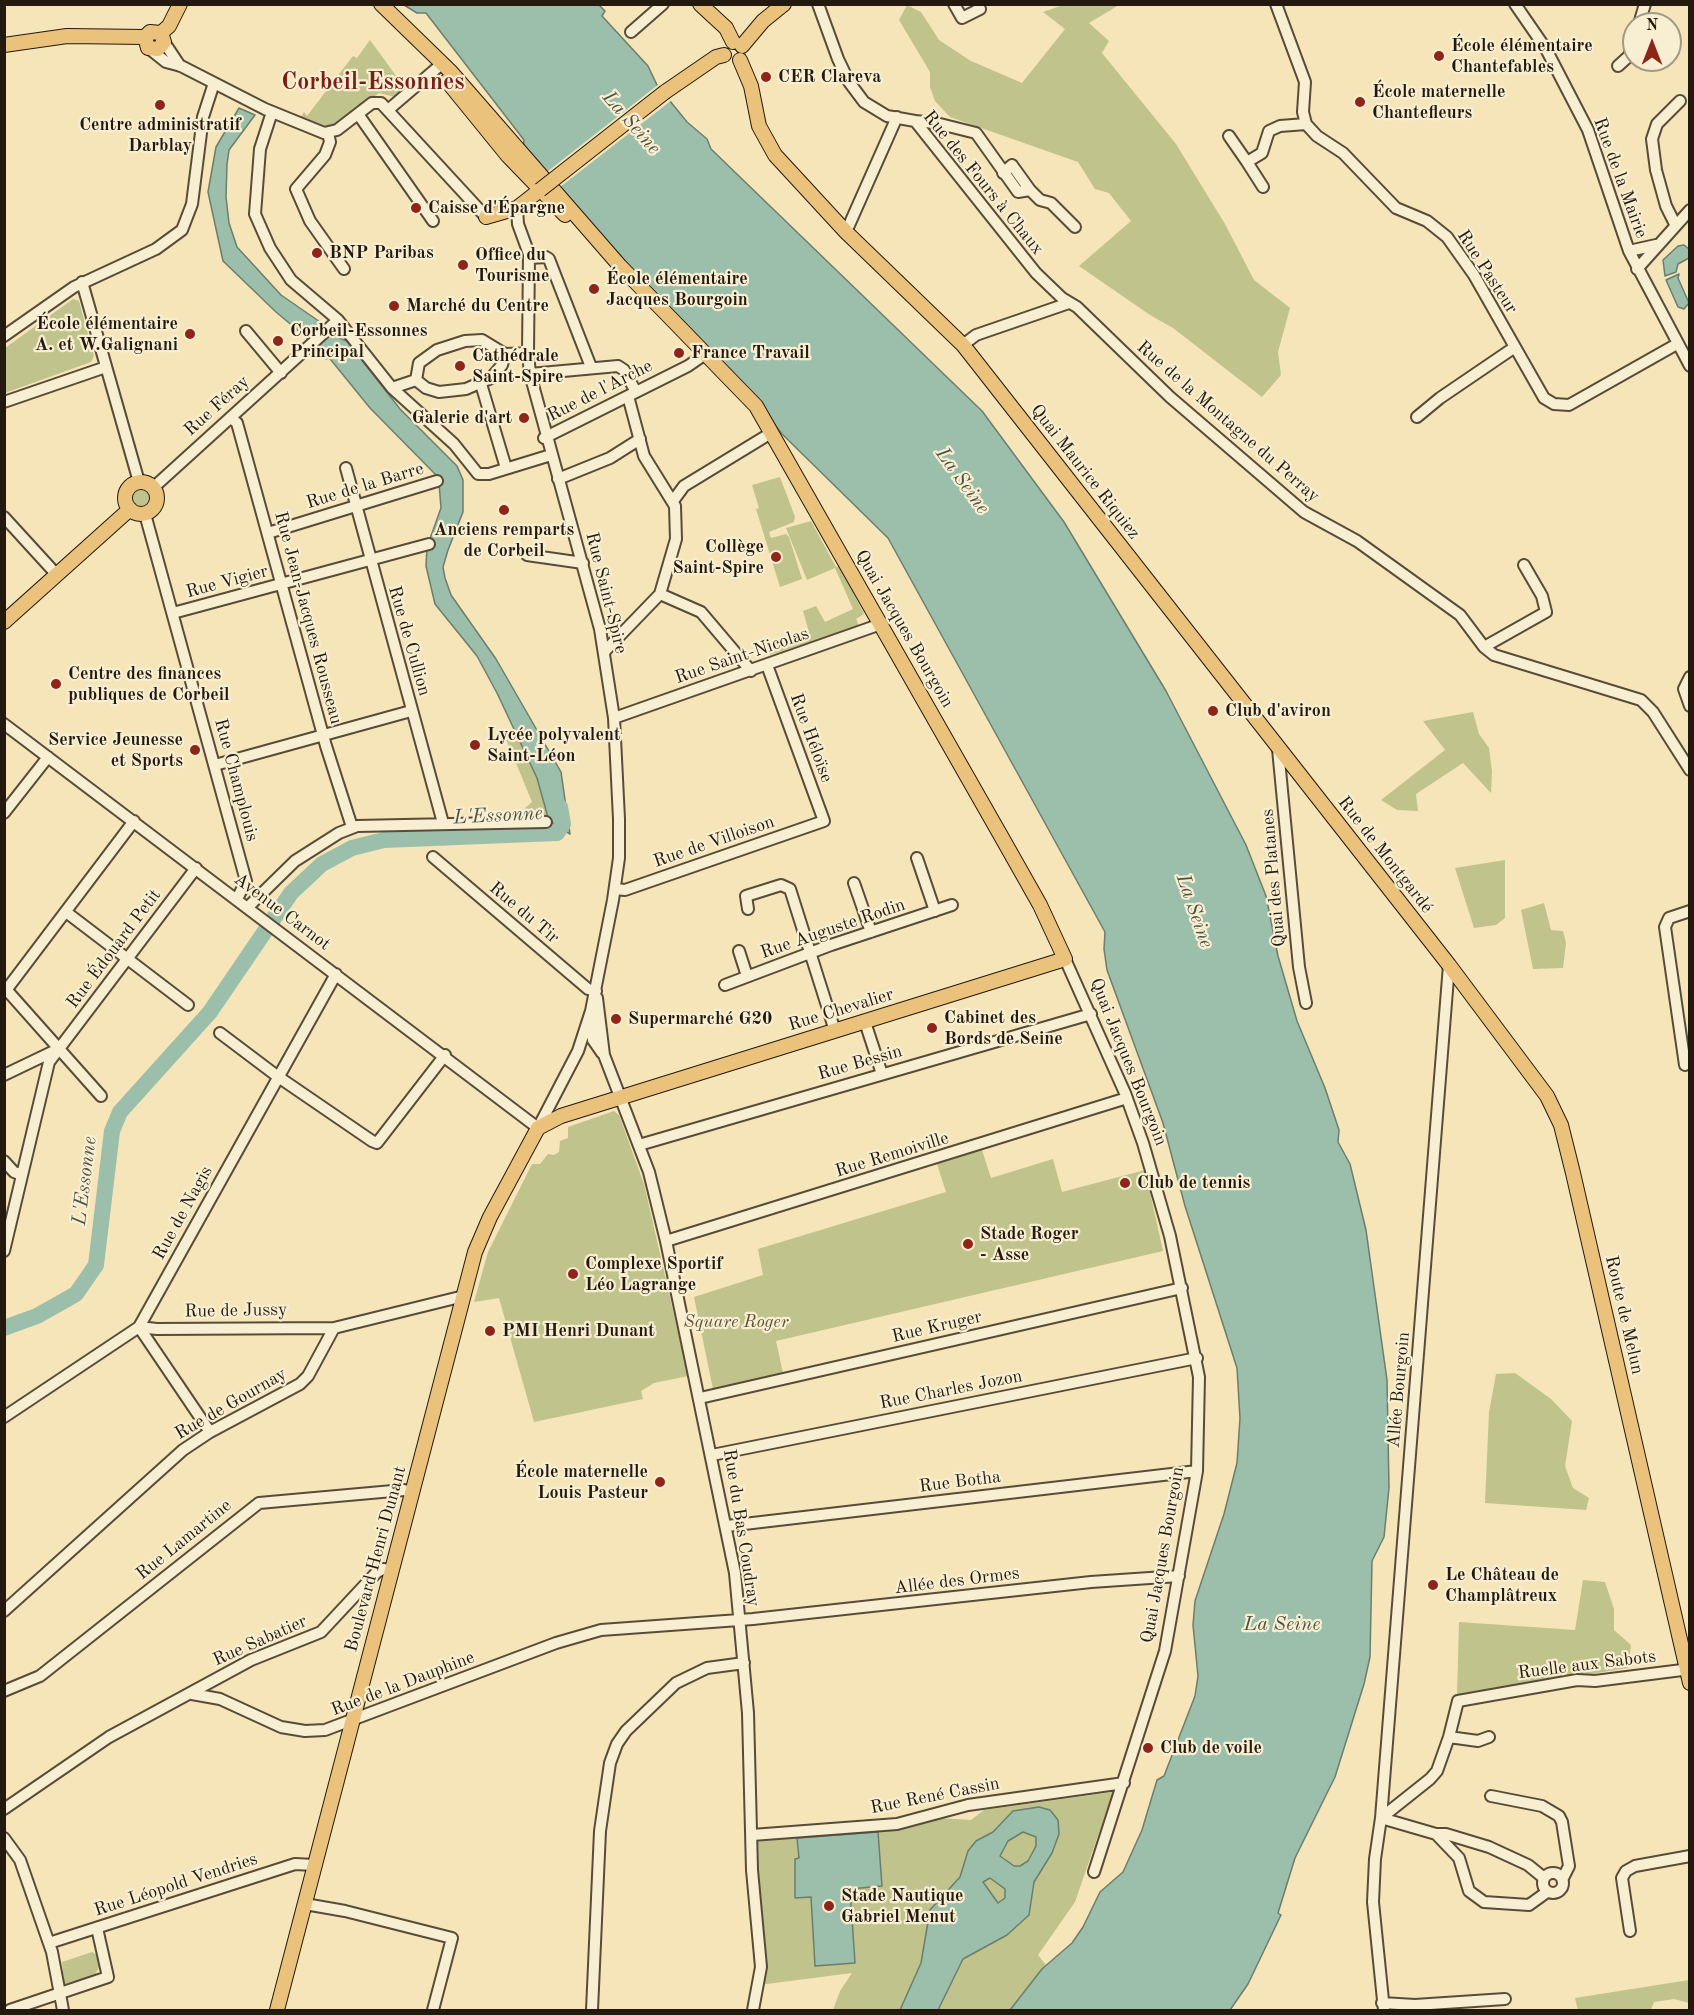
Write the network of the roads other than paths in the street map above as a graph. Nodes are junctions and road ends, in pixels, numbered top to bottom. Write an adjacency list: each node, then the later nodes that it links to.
1 (180, 4): 15 (main road)
2 (381, 4): 14 (main road)
3 (663, 4): 13 (street)
4 (700, 4): 12 (main road)
5 (818, 4): 28 (street, Rue des Fours à Chaux)
6 (954, 4): 7 (street)
7 (978, 4)
8 (1276, 4): 30 (street)
9 (1515, 4): 44 (street, Rue de la Mairie)
10 (783, 5): 11 (main road)
11 (757, 27): 12 (main road); 18 (main road)
12 (726, 28): 18 (main road, Quai Maurice Riquiez)
13 (632, 32)
14 (412, 34): 22 (main road); 34 (main road)
15 (162, 37): 16 (main road); 20 (street)
16 (148, 43): 17 (main road); 20 (street)
17 (4, 45)
18 (738, 49): 34 (main road, bridge); 42 (main road, Quai Maurice Riquiez)
19 (1622, 62): 21 (street)
20 (181, 66): 23 (street)
21 (1618, 66)
22 (437, 68): 25 (street); 34 (main road)
23 (214, 82): 26 (street); 48 (street)
24 (1680, 101): 40 (street)
25 (388, 110): 27 (street); 38 (street)
26 (272, 112): 31 (street); 50 (street)
27 (358, 114): 31 (street); 39 (street)
28 (897, 117): 29 (street, Rue des Fours à Chaux); 42 (street)
29 (915, 121): 41 (street); 49 (street, Rue des Fours à Chaux)
30 (1306, 124): 33 (street); 55 (street, Rue Pasteur)
31 (328, 133): 46 (street)
32 (1229, 136): 33 (street)
33 (1247, 162): 35 (street)
34 (544, 187): 36 (main road); 58 (main road, Quai Jacques Bourgoin); 71 (main road, Quai Jacques Bourgoin)
35 (1263, 187)
36 (517, 208): 38 (main road); 45 (street, Rue Saint-Spire)
37 (1689, 210): 40 (street)
38 (486, 217)
39 (433, 222)
40 (1675, 224): 43 (street)
41 (1075, 227)
42 (846, 232): 54 (main road, Quai Maurice Riquiez)
43 (1656, 245): 44 (street); 47 (street)
44 (1629, 251): 47 (street, Rue de la Mairie)
45 (529, 258): 56 (street, Rue Saint-Spire); 61 (street)
46 (344, 268)
47 (1637, 268): 53 (street, Rue de la Mairie)
48 (82, 282): 52 (street); 60 (street)
49 (1069, 303): 54 (street); 98 (street, Rue de la Montagne du Perray)
50 (338, 320): 62 (street, Rue Féray); 66 (street)
51 (246, 331): 62 (street)
52 (4, 336)
53 (1677, 344): 55 (street, Rue Pasteur); 59 (street, Rue de la Mairie)
54 (963, 345): 108 (main road, Quai Maurice Riquiez)
55 (1515, 347): 69 (street)
56 (528, 353): 57 (street); 63 (street, Rue Saint-Spire)
57 (505, 354): 64 (street); 65 (street)
58 (701, 357): 67 (street, Rue de l'Arche); 71 (main road, Quai Jacques Bourgoin)
59 (1689, 364)
60 (106, 367): 68 (street); 79 (street)
61 (591, 367): 63 (street); 67 (street)
62 (281, 373): 70 (street, Rue Féray)
63 (530, 374): 72 (street, Rue Saint-Spire)
64 (416, 380): 65 (street); 66 (street)
65 (481, 384): 76 (street)
66 (392, 388): 76 (street)
67 (632, 394): 72 (street, Rue de l'Arche); 73 (street)
68 (4, 402)
69 (1417, 417)
70 (231, 418): 80 (street, Rue Féray); 86 (street, Rue Jean-Jacques Rousseau)
71 (771, 433): 81 (street); 97 (main road, Quai Jacques Bourgoin)
72 (545, 437): 74 (street, Rue Saint-Spire)
73 (640, 439): 77 (street); 81 (street)
74 (551, 455): 76 (street); 77 (street, Rue Saint-Spire)
75 (346, 468): 82 (street, Rue de Cullion)
76 (506, 468)
77 (558, 479): 90 (street, Rue Saint-Spire)
78 (437, 481): 82 (street, Rue de la Barre)
79 (139, 482): 80 (main road); 83 (main road)
80 (154, 487): 84 (main road)
81 (673, 501): 94 (street)
82 (356, 506): 86 (street, Rue de la Barre); 89 (street, Rue de Cullion)
83 (130, 510): 84 (main road); 92 (main road)
84 (145, 514): 95 (street, Rue Champlouis)
85 (4, 517): 92 (street)
86 (268, 533): 93 (street, Rue Jean-Jacques Rousseau)
87 (429, 544): 89 (street, Rue Vigier)
88 (527, 555): 90 (street)
89 (369, 560): 93 (street, Rue Vigier); 104 (street, Rue de Cullion)
90 (583, 563): 99 (street, Rue Saint-Spire)
91 (1524, 564): 98 (street)
92 (57, 575): 96 (main road)
93 (282, 584): 95 (street, Rue Vigier); 107 (street, Rue Jean-Jacques Rousseau)
94 (660, 594): 99 (street); 101 (street)
95 (173, 613): 110 (street, Rue Champlouis)
96 (4, 622)
97 (880, 624): 100 (street, Rue Saint-Nicolas); 134 (main road, Quai Jacques Bourgoin)
98 (1484, 647): 111 (street, Rue de la Montagne du Perray)
99 (604, 652): 105 (street, Rue Saint-Spire)
100 (767, 665): 101 (street, Rue Saint-Nicolas); 114 (street, Rue Héloïse)
101 (751, 671): 105 (street, Rue Saint-Nicolas)
102 (1689, 677): 103 (street)
103 (1689, 705)
104 (411, 711): 107 (street); 116 (street, Rue de Cullion)
105 (614, 718): 123 (street, Rue Saint-Spire)
106 (4, 724): 109 (street, Avenue Carnot)
107 (323, 735): 110 (street); 117 (street, Rue Jean-Jacques Rousseau)
108 (1278, 749): 136 (main road, Rue de Montgardé); 143 (street, Quai des Platanes)
109 (48, 757): 112 (street); 113 (street, Avenue Carnot)
110 (215, 765): 121 (street, Rue Champlouis)
111 (1689, 769)
112 (4, 813)
113 (134, 821): 120 (street, Avenue Carnot); 130 (street)
114 (824, 821): 123 (street, Rue de Villoison)
115 (546, 822): 116 (street)
116 (442, 823): 117 (street)
117 (352, 827): 125 (street)
118 (433, 857): 142 (street, Rue du Tir)
119 (916, 858): 128 (street)
120 (196, 868): 124 (street, Avenue Carnot); 135 (street, Rue Édouard Petit)
121 (246, 881): 124 (street); 125 (street, Rue Champlouis)
122 (854, 883): 131 (street)
123 (615, 889): 142 (street, Rue Saint-Spire)
124 (237, 899): 125 (street, Avenue Carnot)
125 (250, 903): 137 (street, Avenue Carnot)
126 (952, 905): 128 (street, Rue Auguste Rodin)
127 (748, 909): 133 (street)
128 (935, 911): 131 (street, Rue Auguste Rodin)
129 (1689, 911): 155 (street)
130 (66, 912): 135 (street); 141 (street)
131 (871, 932): 133 (street, Rue Auguste Rodin)
132 (739, 951): 138 (street)
133 (811, 952): 138 (street, Rue Auguste Rodin); 148 (street)
134 (1065, 959): 146 (street, Quai Jacques Bourgoin); 147 (main road, Rue Chevalier)
135 (127, 960): 144 (street); 151 (street, Rue Édouard Petit)
136 (1449, 965): 139 (main road, Rue de Montgardé); 196 (street, Allée Bourgoin)
137 (336, 975): 153 (street, Avenue Carnot); 158 (street, Rue de Nagis)
138 (747, 976): 140 (street, Rue Auguste Rodin)
139 (1463, 984): 187 (main road, Route de Melun)
140 (725, 985)
141 (6, 988): 151 (street)
142 (596, 992): 145 (street, Rue Saint-Spire); 154 (street, Rue Saint-Spire)
143 (1306, 1003)
144 (188, 1005)
145 (591, 1011): 150 (street); 152 (street, Rue Saint-Spire)
146 (1091, 1014): 156 (street, Rue Bessin); 161 (street, Quai Jacques Bourgoin)
147 (866, 1022): 148 (main road, Rue Chevalier); 156 (street)
148 (836, 1031): 160 (main road, Rue Chevalier)
149 (220, 1033): 158 (street)
150 (593, 1040): 152 (street); 154 (street)
151 (58, 1049): 157 (street); 159 (street); 167 (street)
152 (578, 1051): 162 (street, Rue Saint-Spire)
153 (445, 1055): 158 (street); 164 (street, Avenue Carnot)
154 (604, 1055): 160 (street, Rue Saint-Spire)
155 (1685, 1065)
156 (882, 1074): 165 (street, Rue Bessin)
157 (4, 1075)
158 (277, 1076): 172 (street, Rue de Nagis)
159 (101, 1096)
160 (624, 1097): 163 (main road, Rue Chevalier); 165 (street, Rue du Bas Coudray)
161 (1126, 1098): 168 (street, Rue Remoiville); 170 (street, Quai Jacques Bourgoin)
162 (552, 1104): 163 (street); 164 (street, Rue Saint-Spire)
163 (556, 1118): 164 (main road, Rue Chevalier)
164 (538, 1128): 171 (main road, Boulevard Henri Dunant)
165 (639, 1145): 168 (street, Rue du Bas Coudray)
166 (4, 1161): 167 (street)
167 (22, 1175): 169 (street)
168 (666, 1241): 175 (street, Rue du Bas Coudray)
169 (4, 1251)
170 (1182, 1288): 174 (street, Quai Jacques Bourgoin); 175 (street, Rue Kruger)
171 (464, 1296): 173 (street); 180 (main road, Boulevard Henri Dunant)
172 (139, 1327): 173 (street, Rue de Jussy); 176 (street, Rue de Nagis); 177 (street)
173 (334, 1328): 177 (street, Rue de Gournay)
174 (1197, 1358): 178 (street, Rue Charles Jozon); 179 (street, Quai Jacques Bourgoin)
175 (700, 1398): 178 (street, Rue du Bas Coudray)
176 (4, 1417)
177 (210, 1432): 184 (street, Rue de Gournay)
178 (712, 1455): 181 (street, Rue du Bas Coudray)
179 (1197, 1471): 181 (street, Rue Botha); 183 (street, Quai Jacques Bourgoin)
180 (412, 1492): 182 (main road, Boulevard Henri Dunant); 188 (street, Rue Lamartine)
181 (727, 1526): 185 (street, Rue du Bas Coudray)
182 (391, 1570): 189 (street, Rue Sabatier); 190 (main road, Boulevard Henri Dunant)
183 (1179, 1576): 185 (street, Allée des Ormes); 193 (street, Quai Jacques Bourgoin)
184 (4, 1611)
185 (739, 1621): 186 (street, Rue du Bas Coudray); 190 (street, Rue de la Dauphine)
186 (744, 1663): 198 (street, Rue du Bas Coudray); 219 (street)
187 (1688, 1674): 191 (street, Ruelle aux Sabots)
188 (4, 1690)
189 (192, 1694): 190 (street, Rue de la Dauphine); 195 (street)
190 (351, 1721): 203 (main road, Boulevard Henri Dunant)
191 (1449, 1737): 192 (street); 196 (street, Ruelle aux Sabots)
192 (1489, 1737)
193 (1124, 1783): 198 (street, Rue René Cassin); 204 (street, Quai Jacques Bourgoin)
194 (1491, 1796): 206 (street)
195 (4, 1809)
196 (1381, 1818): 197 (street); 214 (street, Allée Bourgoin)
197 (1436, 1834): 200 (street); 202 (street)
198 (752, 1835): 220 (street, Rue du Bas Coudray)
199 (4, 1838): 211 (street)
200 (1473, 1842): 202 (street); 205 (street)
201 (1689, 1856): 210 (street)
202 (1459, 1858): 207 (street)
203 (314, 1865): 208 (main road, Boulevard Henri Dunant); 209 (street, Rue Léopold Vendries)
204 (1094, 1872)
205 (1544, 1878): 206 (street); 207 (street)
206 (1563, 1878): 207 (street)
207 (1547, 1892)
208 (304, 1904): 217 (main road, Boulevard Henri Dunant); 218 (street)
209 (98, 1928): 211 (street, Rue Léopold Vendries); 212 (street)
210 (1630, 1931)
211 (49, 1944): 212 (street)
212 (59, 1994): 215 (street); 216 (street)
213 (1505, 1998): 214 (street)
214 (1383, 2007)
215 (10, 2010)
216 (63, 2010)
217 (277, 2010)
218 (434, 2010)
219 (592, 2010)
220 (753, 2010)

